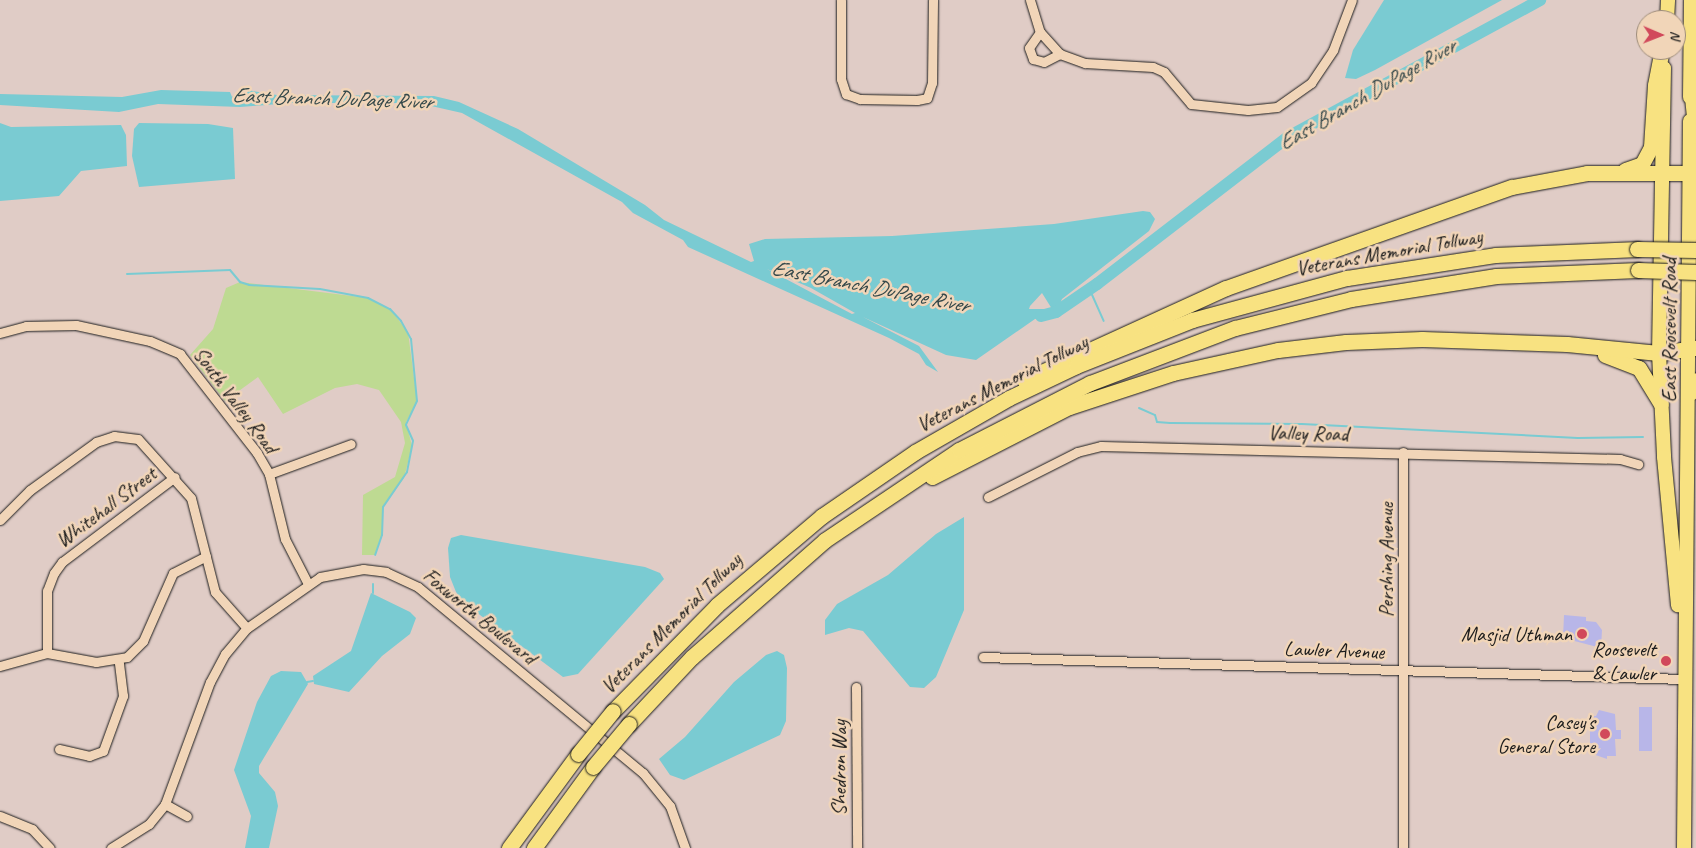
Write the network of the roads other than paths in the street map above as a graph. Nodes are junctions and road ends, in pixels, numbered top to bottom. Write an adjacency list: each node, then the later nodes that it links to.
1 (841, 0): 2 (street)
2 (933, 0)
3 (1030, 0): 6 (street)
4 (1352, 0): 7 (street)
5 (1691, 0): 10 (main road, East Roosevelt Road)
6 (1040, 32): 7 (street); 7 (street)
7 (1060, 54)
8 (1661, 60): 12 (highway)
9 (1663, 60): 13 (main road, East Roosevelt Road)
10 (1691, 87): 11 (highway); 14 (main road, East Roosevelt Road)
11 (1696, 136)
12 (1619, 172): 13 (highway); 24 (highway)
13 (1660, 173): 14 (highway); 20 (main road, East Roosevelt Road)
14 (1693, 173): 19 (main road, East Roosevelt Road)
15 (1696, 250): 24 (highway, Veterans Memorial Tollway, bridge)
16 (1696, 272): 30 (highway, Veterans Memorial Tollway, bridge)
17 (0, 333): 27 (street, South Valley Road)
18 (1532, 345): 20 (highway); 22 (highway); 30 (highway)
19 (1692, 347): 20 (highway); 21 (main road, East Roosevelt Road)
20 (1660, 353): 22 (main road, East Roosevelt Road)
21 (1693, 387): 38 (main road, East Roosevelt Road)
22 (1661, 404): 38 (main road, East Roosevelt Road)
23 (350, 444): 27 (street)
24 (915, 452): 49 (highway, Veterans Memorial Tollway, bridge)
25 (1403, 452): 26 (street, Valley Road); 29 (street, Valley Road); 40 (street, Pershing Avenue)
26 (1638, 464)
27 (269, 474): 33 (street, South Valley Road)
28 (175, 477): 31 (street); 32 (street); 35 (street, Whitehall Street)
29 (988, 497)
30 (881, 500): 50 (highway, Veterans Memorial Tollway, bridge)
31 (0, 520)
32 (206, 556): 34 (street); 37 (street)
33 (308, 584): 34 (street, Foxworth Boulevard); 51 (street, Foxworth Boulevard)
34 (247, 628): 44 (street, Foxworth Boulevard)
35 (47, 653): 37 (street); 39 (street)
36 (983, 657): 40 (street, Lawler Avenue)
37 (119, 661): 43 (street)
38 (1690, 661): 41 (main road, East Roosevelt Road)
39 (0, 666)
40 (1403, 670): 41 (street, Lawler Avenue); 53 (street, Pershing Avenue)
41 (1684, 679): 54 (main road, East Roosevelt Road)
42 (856, 688): 52 (street, Shedron Way)
43 (59, 749)
44 (165, 804): 46 (street); 48 (street, Foxworth Boulevard)
45 (0, 816): 47 (street)
46 (187, 816)
47 (50, 848)
48 (112, 848)
49 (509, 848)
50 (534, 848)
51 (685, 848)
52 (857, 848)
53 (1403, 848)
54 (1684, 848)

